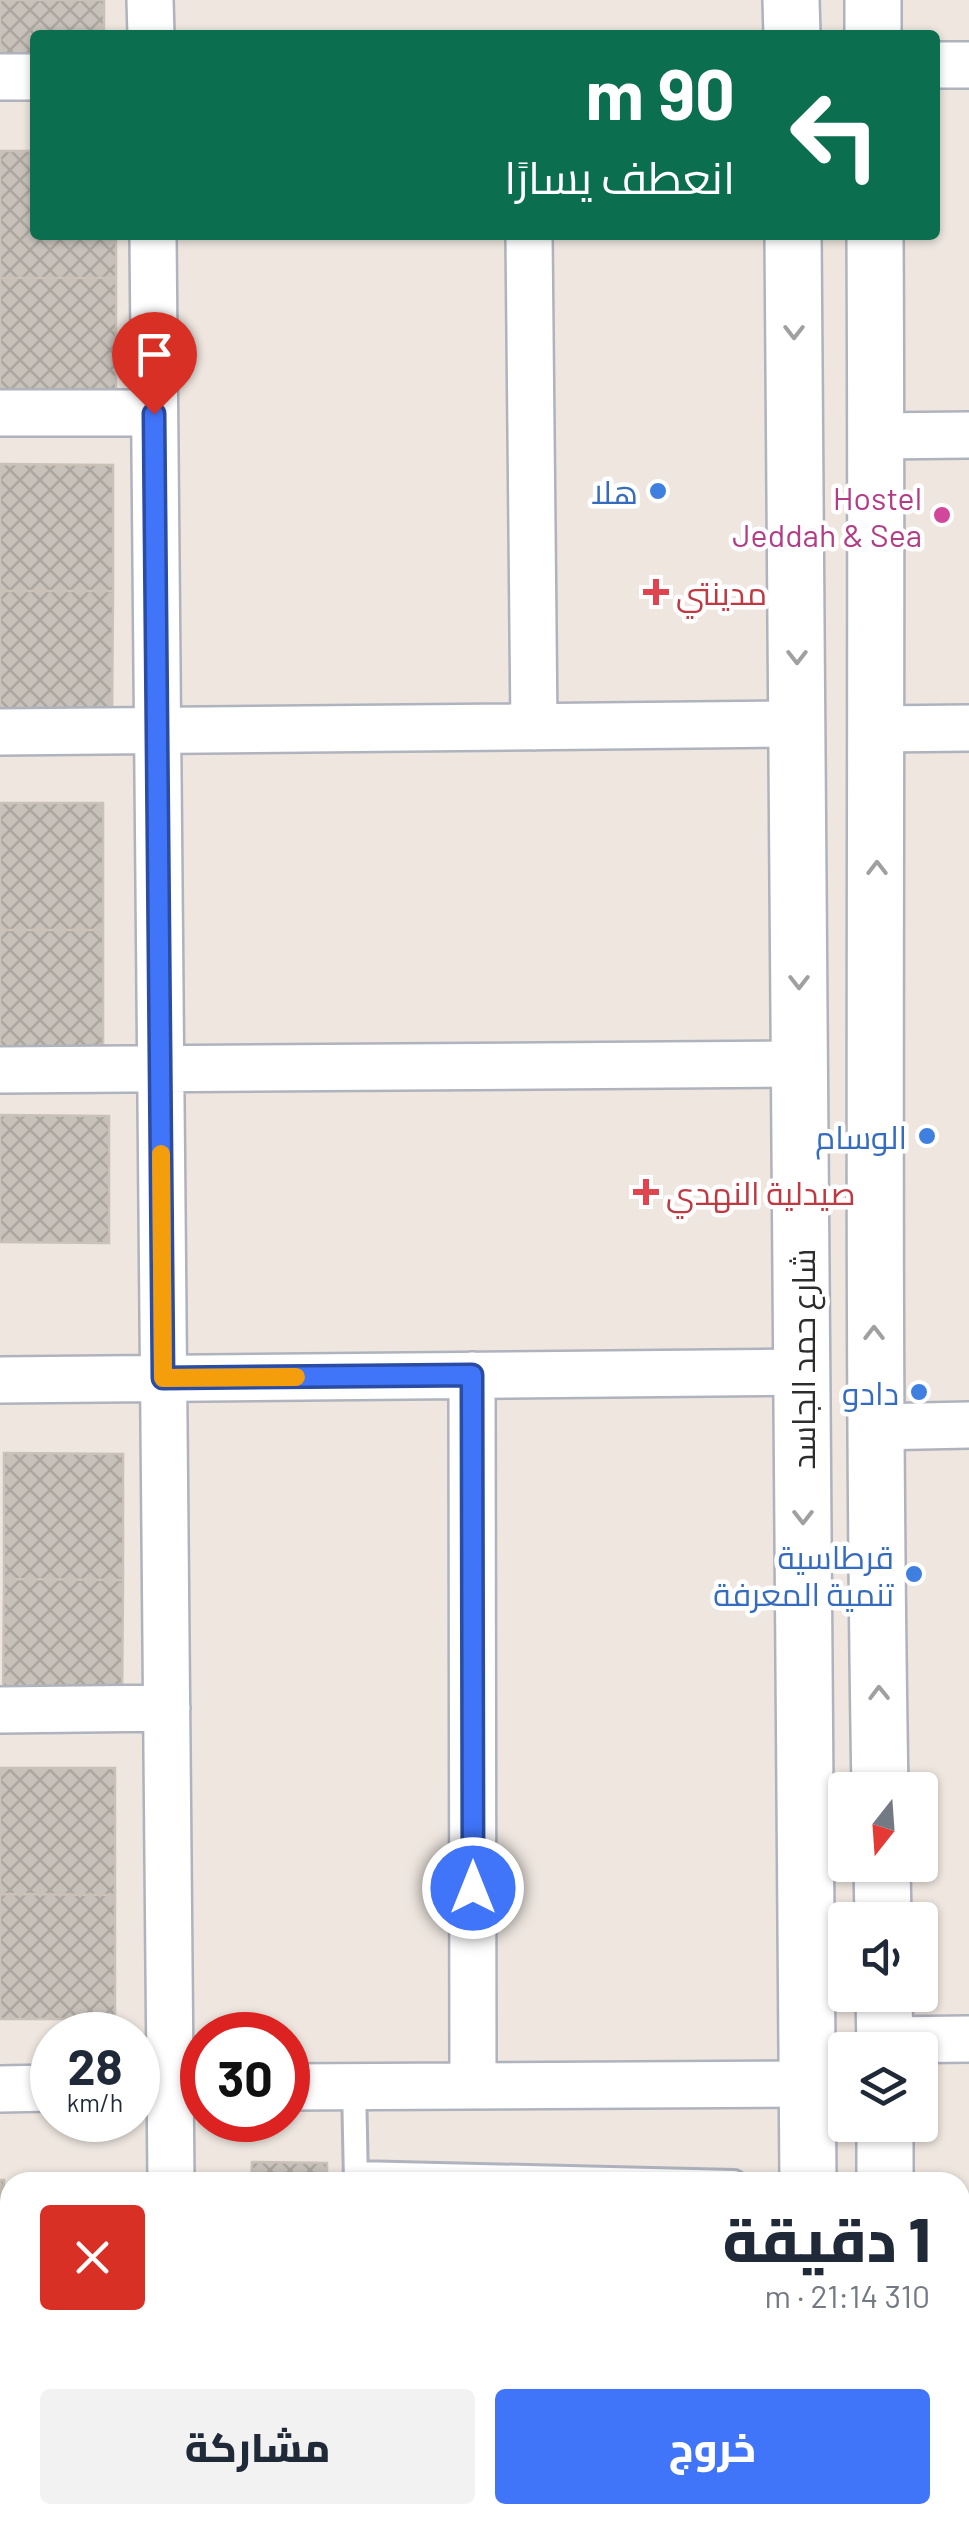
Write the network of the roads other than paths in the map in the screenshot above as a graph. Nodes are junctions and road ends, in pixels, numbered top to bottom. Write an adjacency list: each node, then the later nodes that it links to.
1 (150, 0): 4 (street)
2 (791, 0): 5 (street)
3 (873, 0): 6 (street)
4 (150, 30)
5 (792, 30)
6 (873, 30)
7 (969, 65): 8 (street)
8 (940, 66)
9 (0, 77): 10 (street)
10 (30, 77)
11 (152, 240): 16 (street)
12 (529, 240): 20 (street)
13 (793, 240): 19 (street, شارع حمد الجاسد, one-way to 19)
14 (874, 240): 18 (street)
15 (0, 413): 16 (street)
16 (154, 414): 23 (street)
17 (969, 435): 18 (street)
18 (876, 436): 22 (street)
19 (797, 724): 20 (street); 25 (street, شارع حمد الجاسد, one-way to 25)
20 (534, 727): 23 (street)
21 (969, 728): 22 (street)
22 (878, 729): 33 (street, one-way to 22)
23 (157, 730): 24 (street); 26 (street)
24 (0, 732)
25 (800, 1064): 26 (street); 28 (street, شارع حمد الجاسد)
26 (160, 1068): 27 (street); 30 (street)
27 (0, 1070)
28 (802, 1372): 29 (street); 39 (street, شارع حمد الجاسد, one-way to 39)
29 (472, 1375): 30 (street); 41 (street)
30 (163, 1378): 31 (street); 34 (street)
31 (0, 1380)
32 (969, 1425): 33 (street)
33 (874, 1427): 36 (street, one-way to 33)
34 (166, 1708): 35 (street); 44 (street)
35 (0, 1710)
36 (880, 1772)
37 (884, 2028): 38 (street)
38 (969, 2039)
39 (808, 2084): 41 (street); 49 (street, شارع حمد الجاسد)
40 (354, 2086): 41 (street); 42 (street); 48 (lane)
41 (473, 2086)
42 (310, 2087)
43 (30, 2088): 45 (street)
44 (170, 2088): 47 (street)
45 (0, 2089)
46 (885, 2142): 50 (street)
47 (171, 2172)
48 (356, 2172)
49 (808, 2172)
50 (885, 2172)

